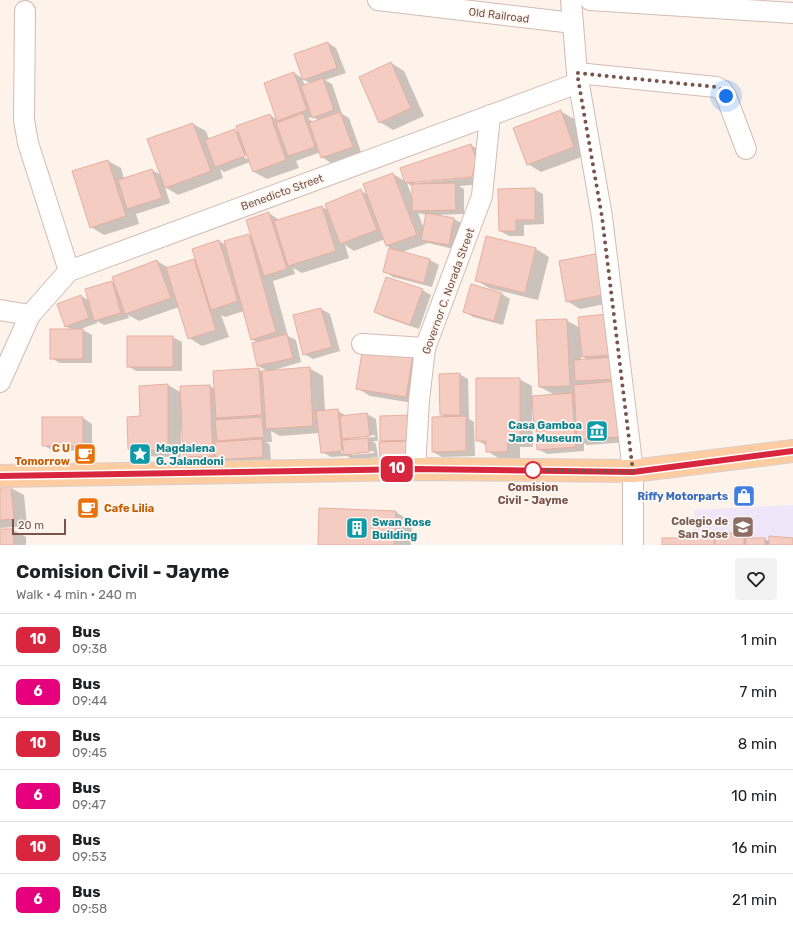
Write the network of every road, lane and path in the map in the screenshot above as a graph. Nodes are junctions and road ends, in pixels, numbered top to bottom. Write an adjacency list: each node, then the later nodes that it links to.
1 (378, 0): 6 (street, Old Railroad)
2 (571, 0): 6 (street)
3 (590, 0): 5 (street)
4 (25, 11): 10 (street)
5 (793, 13)
6 (573, 23): 7 (street)
7 (578, 78): 8 (street, Benedicto Street); 9 (street); 18 (street)
8 (490, 115): 10 (street, Benedicto Street); 14 (street, Governor C. Norada Street)
9 (746, 149)
10 (69, 271): 12 (street, Benedicto Street)
11 (0, 310): 12 (street)
12 (30, 315): 15 (street, Benedicto Street)
13 (362, 344): 14 (street)
14 (425, 348): 17 (street, Governor C. Norada Street)
15 (0, 382)
16 (793, 451): 18 (main road)
17 (415, 469): 18 (main road); 19 (main road)
18 (633, 472): 20 (street)
19 (0, 476)
20 (633, 545)

